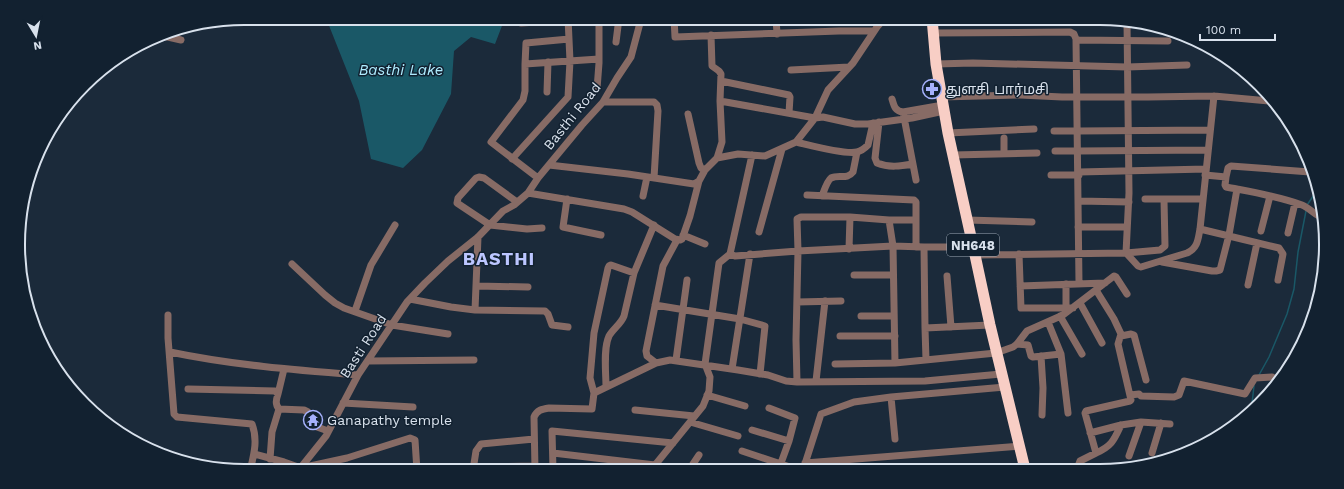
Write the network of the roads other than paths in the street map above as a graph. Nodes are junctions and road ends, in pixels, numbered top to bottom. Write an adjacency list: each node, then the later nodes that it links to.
1 (568, 25): 15 (street)
2 (599, 25): 21 (street)
3 (618, 25): 20 (street)
4 (640, 25): 40 (street, Basthi Road)
5 (674, 25): 13 (street)
6 (776, 25): 12 (street)
7 (879, 25): 10 (street)
8 (933, 25): 11 (highway, NH648)
9 (1127, 27): 18 (street)
10 (874, 31): 12 (street); 28 (street)
11 (934, 33): 16 (street); 25 (highway, NH648)
12 (777, 34): 13 (street)
13 (711, 35): 31 (street)
14 (172, 38): 17 (street)
15 (569, 39): 22 (street); 24 (street)
16 (1076, 39): 18 (street); 26 (street)
17 (181, 40)
18 (1127, 41): 19 (street); 29 (street)
19 (1168, 41)
20 (616, 42)
21 (599, 59): 22 (street); 32 (street)
22 (570, 61): 23 (street); 66 (street)
23 (548, 62): 24 (street); 33 (street)
24 (525, 64): 66 (street)
25 (936, 64): 26 (street); 41 (highway, NH648)
26 (1076, 65): 29 (street); 35 (street)
27 (1187, 65): 29 (street)
28 (849, 67): 30 (street); 45 (street)
29 (1127, 67): 36 (street)
30 (791, 70)
31 (721, 81): 38 (street); 42 (street)
32 (598, 89)
33 (547, 92)
34 (1214, 96): 36 (street); 39 (street); 48 (street)
35 (1077, 97): 36 (street); 41 (street); 50 (street)
36 (1127, 97): 51 (street)
37 (892, 99): 44 (street)
38 (720, 101): 42 (street); 65 (street)
39 (1266, 101)
40 (603, 102): 68 (street, Basthi Road); 75 (street)
41 (942, 104): 44 (street); 52 (highway, NH648)
42 (789, 113): 45 (street)
43 (688, 114): 69 (street)
44 (904, 115): 46 (street); 67 (street)
45 (815, 118): 46 (street); 54 (street)
46 (876, 123): 60 (street); 67 (street)
47 (1034, 129): 52 (street)
48 (1210, 130): 51 (street); 57 (street)
49 (1054, 131): 50 (street)
50 (1078, 131): 51 (street); 59 (street)
51 (1128, 132): 56 (street)
52 (948, 133): 64 (highway, NH648)
53 (1004, 138): 61 (street)
54 (796, 142): 55 (street); 60 (street)
55 (782, 149): 63 (street); 108 (street)
56 (1128, 150): 57 (street); 59 (street); 70 (street)
57 (1208, 150): 71 (street)
58 (1055, 151): 59 (street)
59 (1078, 151): 73 (street)
60 (857, 152): 84 (street)
61 (1004, 153): 62 (street); 64 (street)
62 (1037, 153)
63 (752, 155): 65 (street); 123 (street)
64 (953, 155): 98 (highway, NH648)
65 (717, 158): 69 (street)
66 (512, 159): 77 (street)
67 (913, 164): 78 (street)
68 (549, 165): 75 (street); 77 (street, Basti Road)
69 (705, 170): 79 (street)
70 (1128, 170): 71 (street); 73 (street); 92 (street)
71 (1205, 172): 76 (street); 88 (street)
72 (1306, 172): 76 (street)
73 (1079, 174): 74 (street); 90 (street)
74 (1051, 175)
75 (650, 177): 79 (street); 83 (street)
76 (1226, 177): 80 (street)
77 (538, 178): 81 (street, Basti Road)
78 (916, 180)
79 (699, 181): 113 (street)
80 (1236, 189): 85 (street); 111 (street)
81 (528, 192): 86 (street); 91 (street, Basti Road)
82 (807, 195): 84 (street)
83 (643, 196)
84 (822, 196): 97 (street)
85 (1270, 196): 93 (street); 107 (street)
86 (567, 199): 102 (street); 110 (street)
87 (1145, 199): 89 (street)
88 (1203, 199): 89 (street); 106 (street)
89 (1164, 200): 122 (street)
90 (1079, 201): 92 (street); 103 (street)
91 (518, 202): 101 (street, Basti Road); 101 (street)
92 (1128, 202): 104 (street)
93 (1295, 203): 94 (street); 109 (street)
94 (1317, 214)
95 (850, 217): 96 (street); 119 (street); 120 (street)
96 (890, 220): 97 (street); 116 (street)
97 (916, 220): 117 (street)
98 (967, 220): 99 (street); 121 (highway, NH648)
99 (1032, 222)
100 (395, 225): 153 (street)
101 (490, 225): 105 (street); 112 (street, Basti Road)
102 (654, 225): 113 (street); 129 (street)
103 (1078, 227): 104 (street); 126 (street)
104 (1128, 227): 122 (street)
105 (542, 228)
106 (1200, 229): 111 (street); 127 (street)
107 (1261, 231)
108 (759, 232)
109 (1288, 233)
110 (601, 235)
111 (1229, 235): 114 (street); 127 (street)
112 (478, 237): 139 (street); 144 (street, Basti Road)
113 (680, 238): 115 (street); 149 (street)
114 (1257, 243): 134 (street); 138 (street)
115 (705, 244)
116 (893, 246): 117 (street); 119 (street); 131 (street)
117 (916, 247): 118 (street)
118 (924, 247): 121 (street); 165 (street)
119 (849, 249): 120 (street)
120 (798, 251): 124 (street); 146 (street)
121 (974, 251): 125 (street); 162 (highway, NH648)
122 (1126, 253): 126 (street); 127 (street)
123 (730, 254): 124 (street); 154 (street)
124 (750, 254): 159 (street)
125 (1019, 254): 126 (street); 140 (street)
126 (1078, 254): 135 (street)
127 (1161, 262)
128 (292, 264): 153 (street)
129 (634, 273): 194 (street); 197 (street)
130 (854, 275): 131 (street)
131 (893, 276): 157 (street)
132 (947, 276): 164 (street)
133 (687, 280): 152 (street)
134 (1278, 280)
135 (1079, 283): 136 (street); 137 (street)
136 (1105, 283): 142 (street); 143 (street)
137 (1066, 284): 140 (street); 150 (street)
138 (1248, 285)
139 (477, 286): 141 (street); 151 (street)
140 (1020, 286): 150 (street)
141 (528, 287)
142 (1096, 290): 148 (street); 169 (street)
143 (1127, 294)
144 (410, 299): 151 (street); 161 (street, Basti Road)
145 (842, 301): 147 (street)
146 (797, 302): 147 (street); 192 (street)
147 (825, 302): 193 (street)
148 (1080, 304): 150 (street); 170 (street)
149 (655, 305): 152 (street); 181 (street)
150 (1069, 308): 158 (street)
151 (475, 310): 163 (street)
152 (682, 310): 154 (street); 178 (street)
153 (355, 312): 161 (street)
154 (711, 314): 159 (street); 183 (street)
155 (168, 315): 172 (street)
156 (862, 316): 157 (street)
157 (894, 316): 168 (street)
158 (1060, 316): 160 (street); 175 (street)
159 (740, 319): 186 (street); 187 (street)
160 (1048, 322): 171 (street); 174 (street)
161 (392, 325): 166 (street); 180 (street, Basti Road)
162 (990, 325): 164 (street); 173 (highway, NH648)
163 (568, 327)
164 (951, 327): 165 (street)
165 (924, 328): 179 (street)
166 (448, 334)
167 (840, 336): 168 (street)
168 (895, 336): 182 (street)
169 (1121, 336): 191 (street); 200 (street)
170 (1102, 343)
171 (1017, 344): 173 (street); 176 (street)
172 (170, 352): 185 (street); 228 (street)
173 (996, 353): 179 (street); 188 (highway, NH648)
174 (1061, 354): 176 (street); 208 (street)
175 (1082, 354)
176 (1041, 356): 209 (street)
177 (474, 360): 180 (street)
178 (676, 360): 181 (street); 183 (street)
179 (926, 360): 182 (street)
180 (368, 361): 189 (street, Basti Road)
181 (656, 363): 194 (street)
182 (895, 363): 184 (street)
183 (704, 364): 186 (street); 199 (street)
184 (835, 364)
185 (284, 369): 189 (street); 198 (street)
186 (732, 369): 187 (street)
187 (760, 374): 192 (street)
188 (1001, 374): 193 (street); 195 (highway, NH648)
189 (358, 375): 202 (street, Basti Road)
190 (1272, 377): 200 (street)
191 (1146, 380)
192 (797, 382): 193 (street)
193 (816, 382)
194 (606, 387): 197 (street)
195 (1005, 387): 201 (street); 223 (highway, NH648)
196 (188, 389): 198 (street)
197 (594, 393): 219 (street)
198 (278, 394): 206 (street)
199 (707, 395): 204 (street); 210 (street)
200 (1130, 395): 217 (street)
201 (891, 397): 220 (street); 244 (street)
202 (343, 403): 203 (street); 216 (street, Basti Road)
203 (412, 406)
204 (745, 406)
205 (769, 408): 221 (street)
206 (279, 409): 216 (street); 231 (street)
207 (635, 410): 210 (street)
208 (1068, 413)
209 (1042, 415)
210 (692, 419): 218 (street); 222 (street)
211 (1141, 422): 212 (street); 214 (street); 230 (street)
212 (1161, 423): 213 (street); 227 (street)
213 (1170, 424)
214 (1121, 425): 217 (street); 226 (street)
215 (752, 430): 221 (street)
216 (328, 431): 235 (street, Basti Road)
217 (1090, 433): 226 (street)
218 (738, 436)
219 (534, 439): 238 (street); 239 (street)
220 (895, 439)
221 (789, 441): 232 (street)
222 (673, 443): 225 (street); 242 (street)
223 (1020, 446): 245 (street); 246 (highway, NH648)
224 (742, 451): 232 (street)
225 (553, 453): 240 (street); 241 (street)
226 (1096, 453): 247 (street)
227 (1152, 453)
228 (254, 454): 231 (street); 233 (street)
229 (699, 455): 243 (street)
230 (1129, 456)
231 (270, 459): 234 (street)
232 (781, 463)
233 (252, 464)
234 (288, 464)
235 (304, 464)
236 (323, 464): 237 (street)
237 (417, 464)
238 (474, 464)
239 (535, 464)
240 (553, 464)
241 (632, 464)
242 (656, 464)
243 (693, 464)
244 (805, 464)
245 (835, 464)
246 (1024, 464)
247 (1079, 464)

